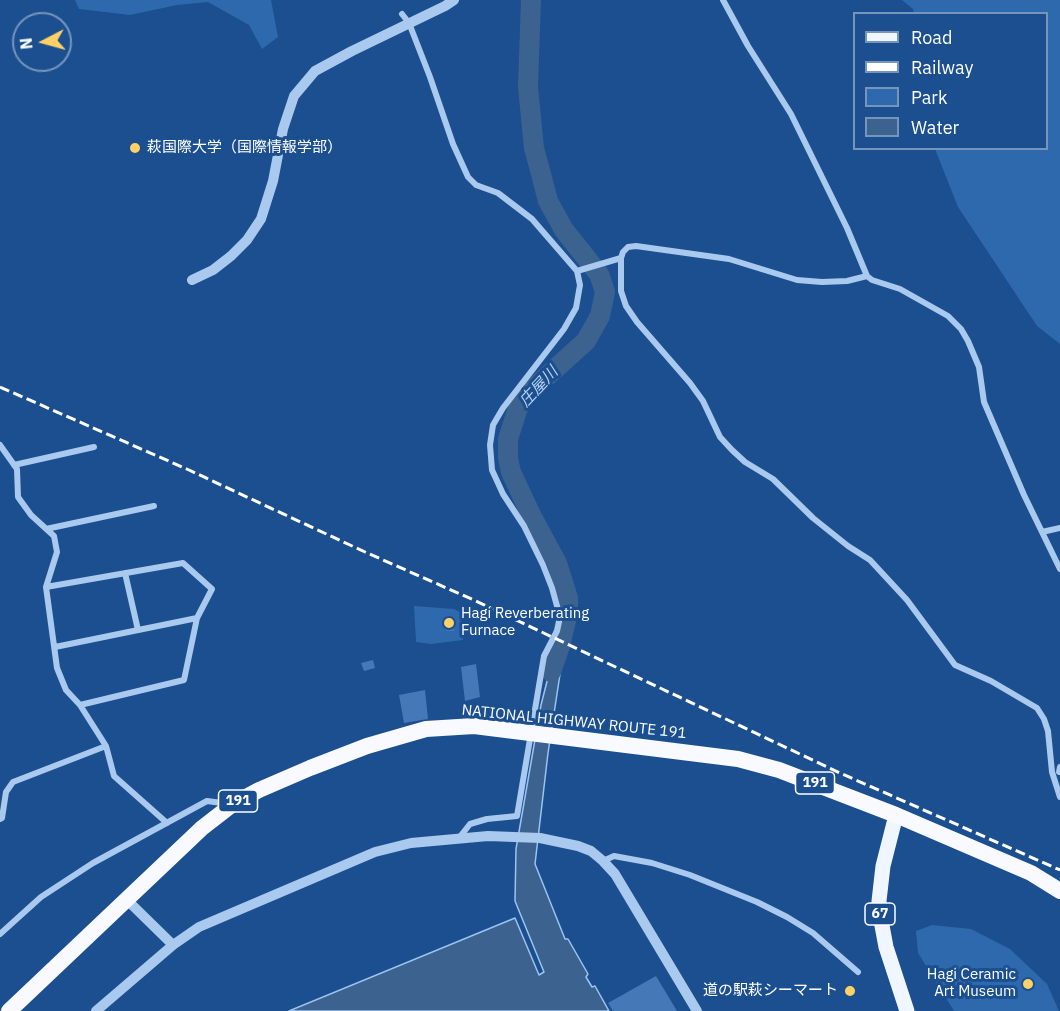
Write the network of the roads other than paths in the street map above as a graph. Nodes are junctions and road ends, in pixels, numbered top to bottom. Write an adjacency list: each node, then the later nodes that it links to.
1 (453, 0): 4 (street)
2 (723, 0): 7 (street)
3 (402, 14): 4 (street)
4 (409, 23): 6 (street); 8 (street)
5 (621, 258): 6 (street); 7 (street); 26 (street)
6 (577, 271): 23 (street)
7 (867, 276): 15 (street)
8 (192, 280)
9 (0, 445): 11 (street)
10 (94, 447): 11 (street)
11 (15, 465): 13 (street)
12 (154, 506): 13 (street)
13 (46, 528): 18 (street)
14 (1060, 528): 15 (street)
15 (1042, 532): 16 (street)
16 (1060, 569)
17 (125, 573): 18 (street); 19 (street); 20 (street)
18 (46, 587): 21 (street)
19 (197, 618): 20 (street); 22 (street)
20 (138, 630): 21 (street)
21 (55, 647): 22 (street)
22 (80, 705): 24 (street)
23 (533, 734): 29 (highway, NATIONAL HIGHWAY ROUTE 191 / 191); 30 (highway, NATIONAL HIGHWAY ROUTE 191 / 191); 33 (street)
24 (106, 746): 31 (street); 32 (street)
25 (1060, 767): 27 (street)
26 (1052, 772): 27 (street); 28 (street)
27 (1060, 772)
28 (1060, 797)
29 (232, 804): 32 (street); 36 (highway, NATIONAL HIGHWAY ROUTE 191 / 191)
30 (896, 815): 35 (highway, NATIONAL HIGHWAY ROUTE 191 / 191); 40 (main road, 67)
31 (0, 819)
32 (167, 823): 37 (street)
33 (459, 838): 34 (street); 38 (street)
34 (603, 861): 39 (street); 43 (street)
35 (1060, 891)
36 (127, 900): 38 (street); 41 (highway, NATIONAL HIGHWAY ROUTE 191 / 191)
37 (0, 934)
38 (173, 945): 42 (street)
39 (858, 972)
40 (904, 1010)
41 (9, 1011)
42 (96, 1011)
43 (697, 1011)

